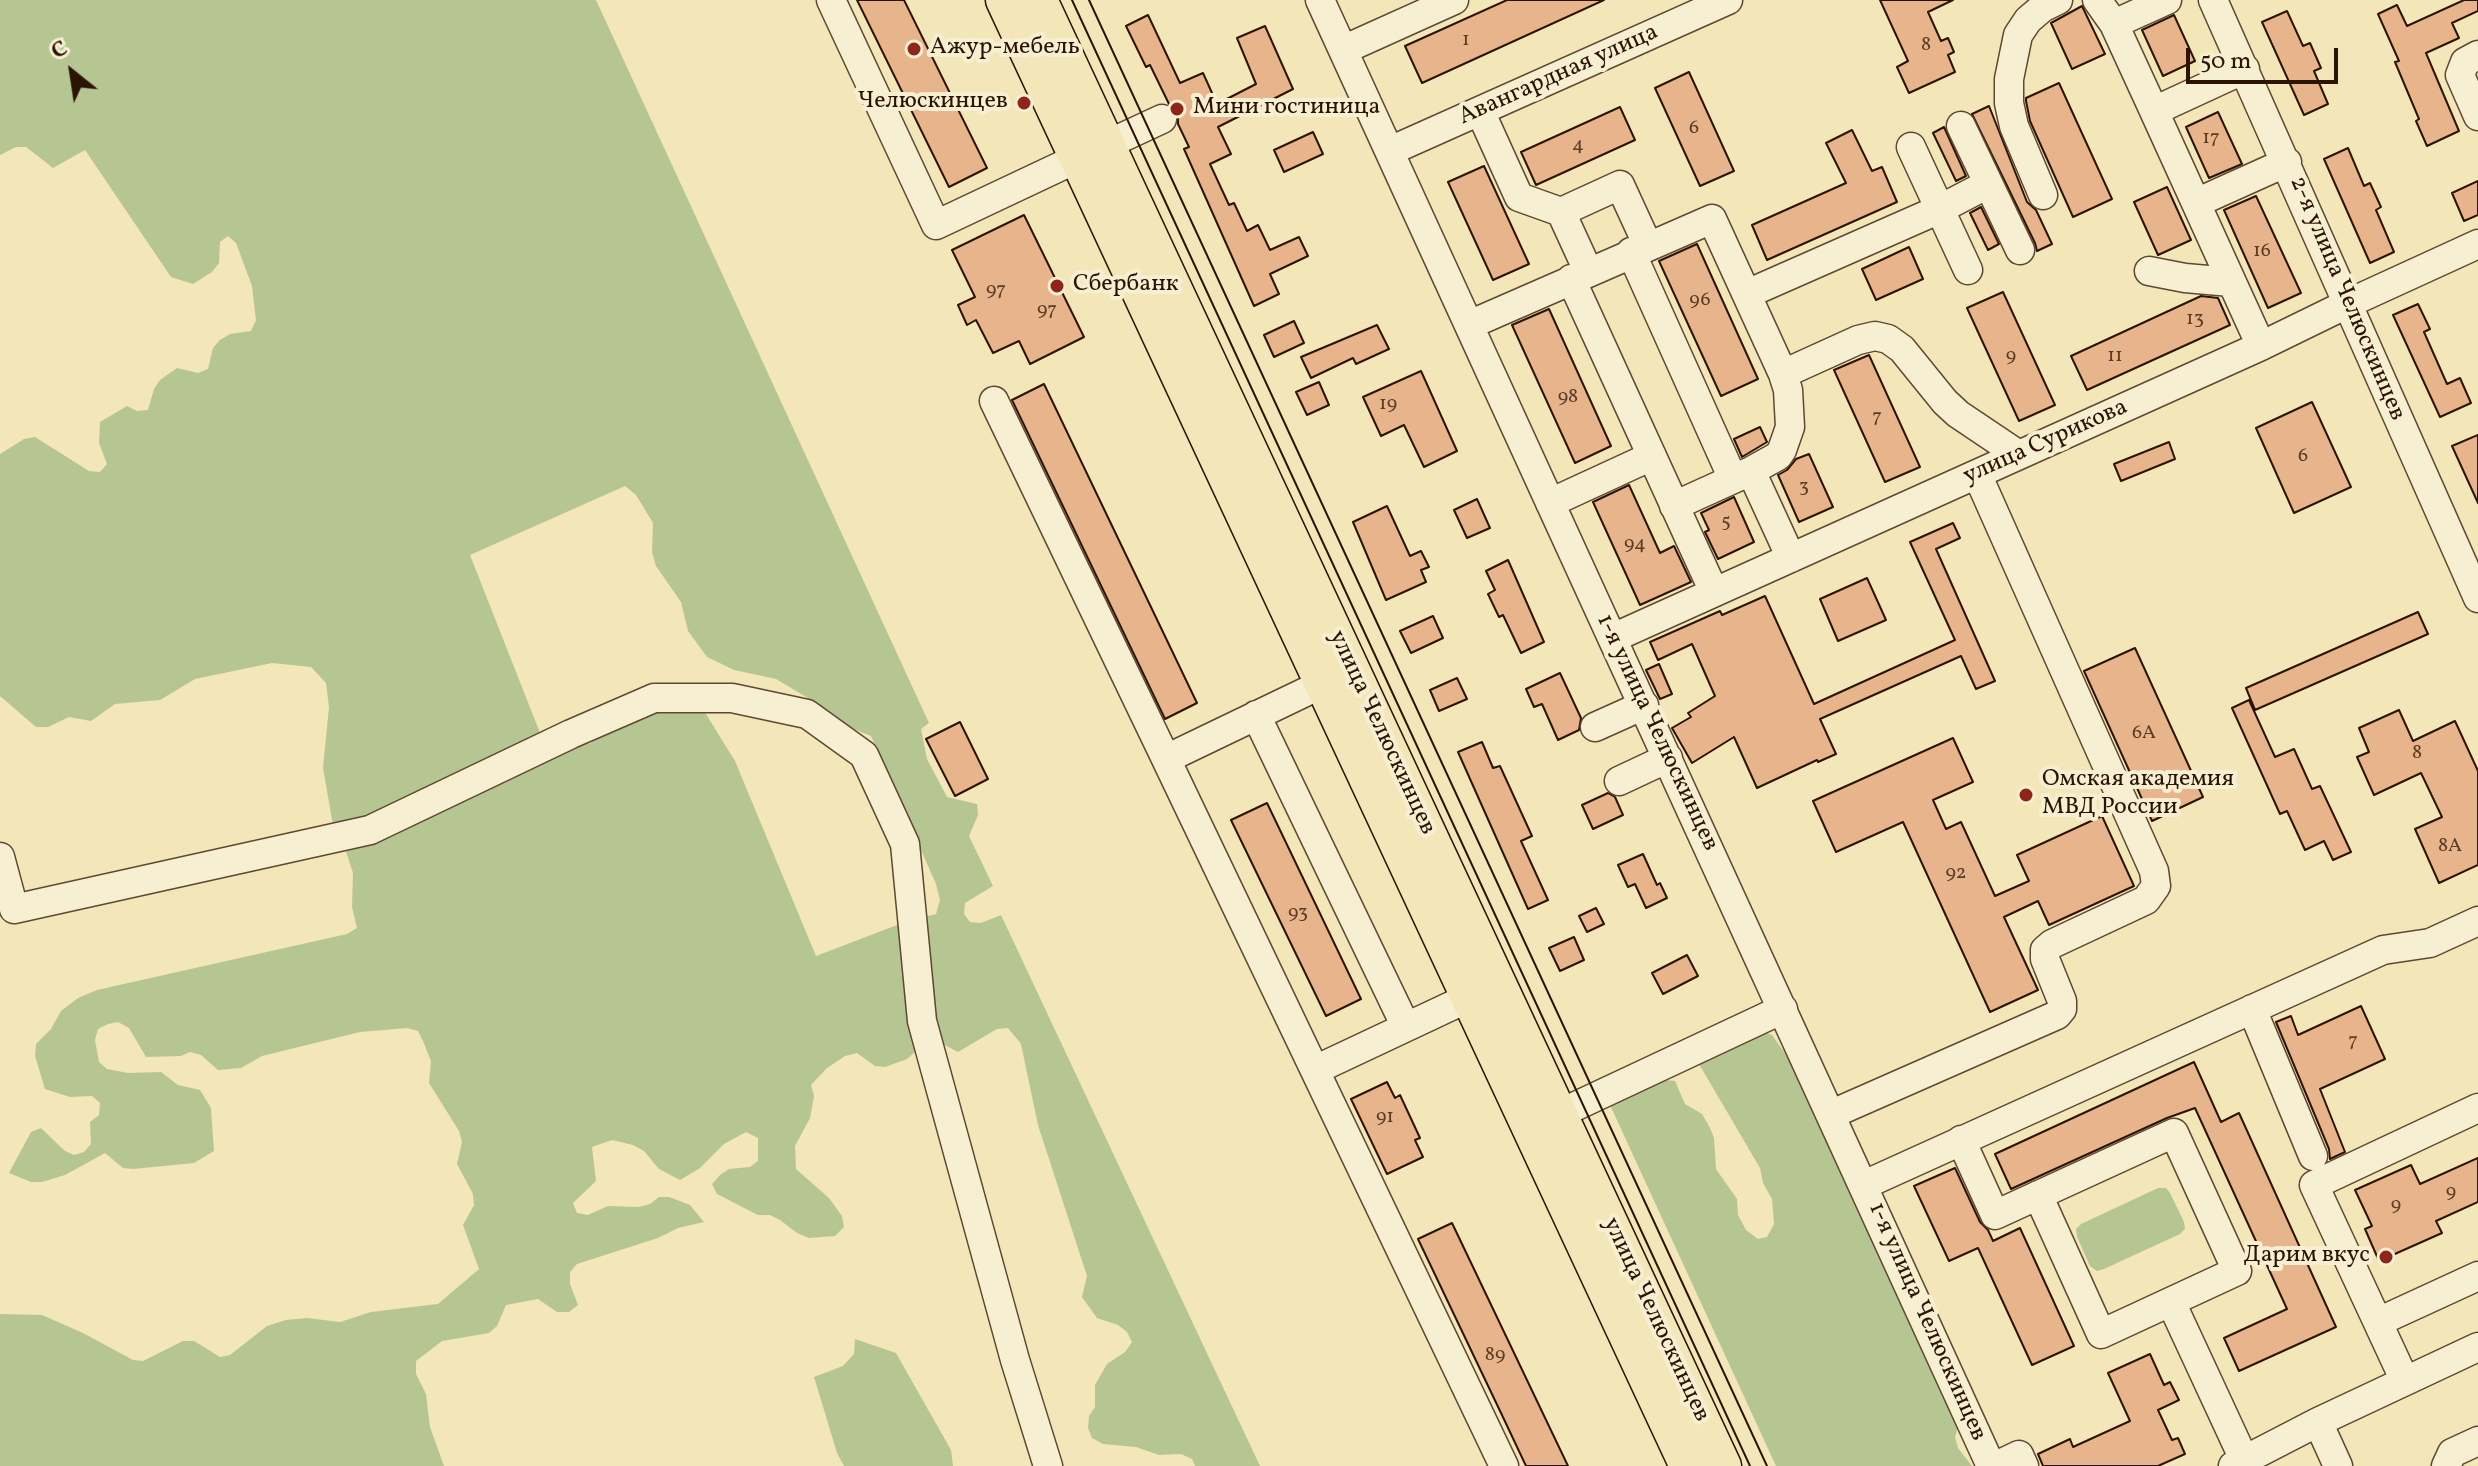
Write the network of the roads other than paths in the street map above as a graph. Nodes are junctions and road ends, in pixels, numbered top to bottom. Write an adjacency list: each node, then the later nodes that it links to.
1 (831, 0): 22 (street)
2 (1004, 0): 22 (main road, улица Челюскинцев)
3 (1039, 0): 22 (main road, улица Челюскинцев)
4 (1320, 0): 12 (street, 1-я улица Челюскинцев)
5 (1454, 0): 12 (street)
6 (1728, 0): 15 (street, Авангардная улица)
7 (2058, 0): 25 (street)
8 (2097, 0): 11 (street)
9 (2167, 0): 11 (street)
10 (2213, 0): 14 (street, 2-я улица Челюскинцев)
11 (2114, 24): 16 (street)
12 (1343, 50): 21 (street, 1-я улица Челюскинцев)
13 (2478, 55): 17 (street)
14 (2245, 69): 16 (street); 23 (street, 2-я улица Челюскинцев)
15 (1480, 111): 21 (street, Авангардная улица); 28 (street)
16 (2154, 111): 26 (street)
17 (2478, 116)
18 (1162, 119): 22 (street)
19 (1961, 126): 24 (street)
20 (1911, 147): 27 (street)
21 (1390, 151): 38 (street, 1-я улица Челюскинцев)
22 (1092, 152): 52 (main road, улица Челюскинцев)
23 (2287, 162): 26 (street); 37 (street, 2-я улица Челюскинцев)
24 (1988, 184): 27 (street); 31 (street)
25 (2043, 195)
26 (2196, 203): 35 (street)
27 (1940, 209): 32 (street); 36 (street)
28 (1561, 212): 30 (street); 34 (street)
29 (2478, 244): 37 (street, улица Сурикова)
30 (1639, 249): 34 (street); 36 (street); 45 (street)
31 (2020, 250)
32 (1968, 270)
33 (2149, 271): 35 (street)
34 (1579, 275): 38 (street); 43 (street)
35 (2231, 282): 39 (street)
36 (1747, 294): 40 (street)
37 (2347, 304): 39 (street, улица Сурикова); 50 (street, 2-я улица Челюскинцев)
38 (1469, 325): 46 (street, 1-я улица Челюскинцев)
39 (2261, 346): 42 (street, улица Сурикова)
40 (1783, 374): 42 (street); 45 (street)
41 (994, 401): 57 (street)
42 (2019, 455): 44 (street, улица Сурикова)
43 (1652, 456): 46 (street); 47 (street)
44 (1977, 474): 48 (street, улица Сурикова); 67 (street)
45 (1742, 475): 47 (street); 48 (street)
46 (1550, 503): 51 (street, 1-я улица Челюскинцев)
47 (1674, 506): 49 (street)
48 (1791, 558): 49 (street, улица Сурикова)
49 (1714, 592): 51 (street, улица Сурикова)
50 (2478, 598)
51 (1613, 638): 53 (street, 1-я улица Челюскинцев)
52 (1337, 676): 54 (street); 61 (main road, улица Челюскинцев)
53 (1644, 705): 55 (street); 56 (street, 1-я улица Челюскинцев)
54 (1256, 715): 57 (street); 64 (street)
55 (1595, 727)
56 (1668, 758): 58 (street); 62 (street, 1-я улица Челюскинцев)
57 (1166, 759): 65 (street)
58 (1619, 781)
59 (0, 857): 81 (street)
60 (2478, 921): 63 (street)
61 (1483, 991): 64 (street); 68 (main road, улица Челюскинцев)
62 (1783, 1009): 67 (street, 1-я улица Челюскинцев); 68 (street)
63 (2252, 1009): 69 (street); 70 (street)
64 (1406, 1027): 65 (street)
65 (1315, 1070): 82 (street)
66 (2478, 1108): 75 (street)
67 (1832, 1114): 71 (street, 1-я улица Челюскинцев)
68 (1544, 1121): 83 (main road, улица Челюскинцев); 84 (main road, улица Челюскинцев)
69 (1961, 1140): 71 (street); 72 (street)
70 (2313, 1156)
71 (1864, 1185): 85 (street, 1-я улица Челюскинцев)
72 (2038, 1195): 74 (street); 74 (street)
73 (2478, 1276): 75 (street)
74 (2171, 1302): 80 (street)
75 (2378, 1322): 77 (street)
76 (2478, 1347): 77 (street)
77 (2405, 1381): 78 (street)
78 (2318, 1422): 80 (street); 87 (street)
79 (2478, 1441): 88 (street)
80 (2241, 1464)
81 (1048, 1466)
82 (1504, 1466)
83 (1688, 1466)
84 (1723, 1466)
85 (1994, 1466): 86 (street)
86 (2024, 1466)
87 (2338, 1466)
88 (2446, 1466)

